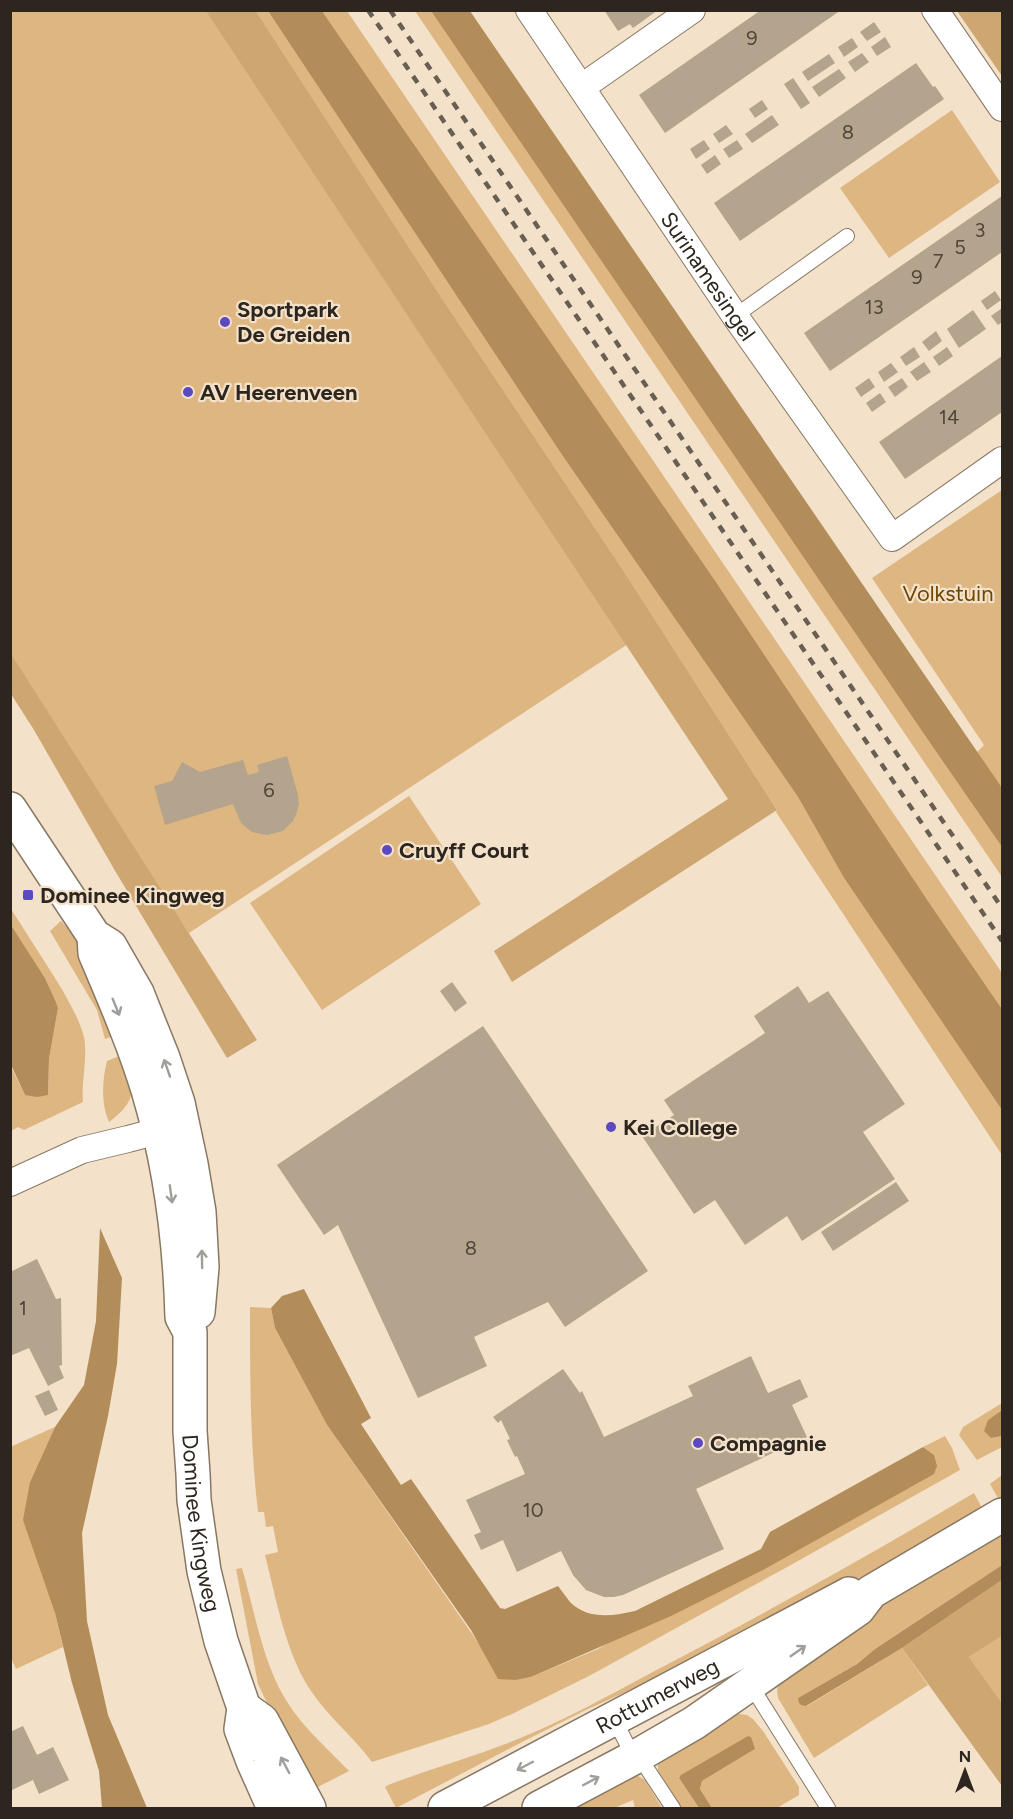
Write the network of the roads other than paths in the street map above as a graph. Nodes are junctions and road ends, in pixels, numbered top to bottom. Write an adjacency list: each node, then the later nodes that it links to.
1 (529, 10): 4 (street, Surinamesingel)
2 (692, 10): 4 (street)
3 (935, 10): 5 (street)
4 (582, 87): 7 (street, Surinamesingel)
5 (1002, 108)
6 (848, 236): 7 (lane)
7 (735, 316): 8 (street, Surinamesingel)
8 (1002, 460)
9 (10, 810): 10 (main road, Dominee Kingweg)
10 (171, 1128): 11 (street); 14 (main road, Dominee Kingweg)
11 (10, 1183)
12 (1002, 1515): 13 (main road, Rottumerweg)
13 (742, 1670): 15 (main road, Rottumerweg); 16 (main road, Rottumerweg); 22 (lane)
14 (244, 1708): 17 (main road, Dominee Kingweg); 18 (main road, Dominee Kingweg, one-way to 14)
15 (614, 1719): 16 (lane); 19 (main road, Rottumerweg, one-way to 19)
16 (637, 1756): 20 (main road, Rottumerweg, one-way to 16); 21 (lane)
17 (274, 1809)
18 (309, 1809)
19 (445, 1809)
20 (539, 1809)
21 (673, 1809)
22 (828, 1809)

